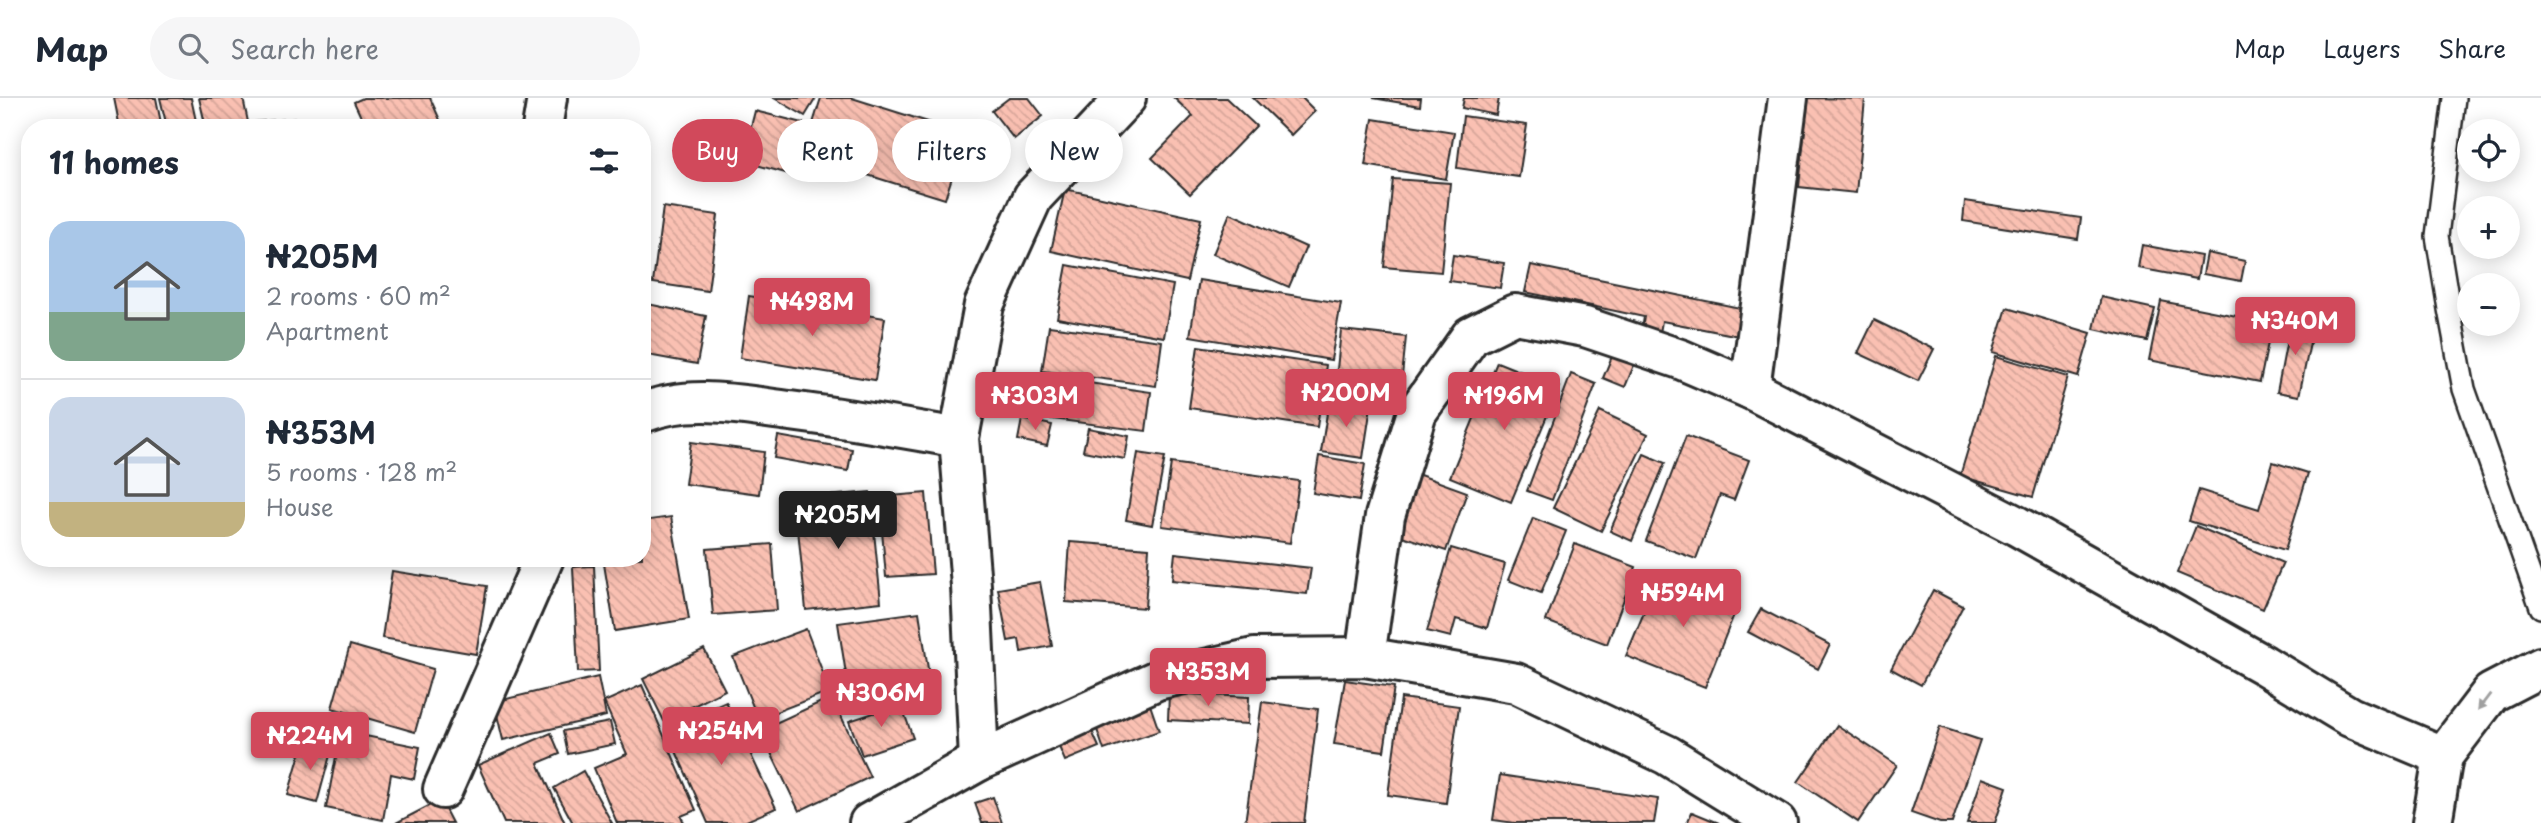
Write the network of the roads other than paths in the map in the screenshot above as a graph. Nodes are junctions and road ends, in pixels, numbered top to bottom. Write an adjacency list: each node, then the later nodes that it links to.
1 (547, 98): 5 (main road)
2 (1126, 98): 8 (main road)
3 (1788, 98): 6 (main road)
4 (2454, 98): 10 (lane)
5 (544, 119)
6 (1750, 389): 11 (main road); 13 (main road)
7 (651, 409): 8 (main road)
8 (960, 438): 14 (main road)
9 (540, 567): 15 (main road)
10 (2541, 607)
11 (1365, 657): 14 (main road); 17 (main road)
12 (2541, 667): 13 (main road, one-way to 13)
13 (2443, 756): 18 (main road)
14 (978, 761): 16 (main road)
15 (443, 789)
16 (869, 823)
17 (1777, 823)
18 (2432, 823)

